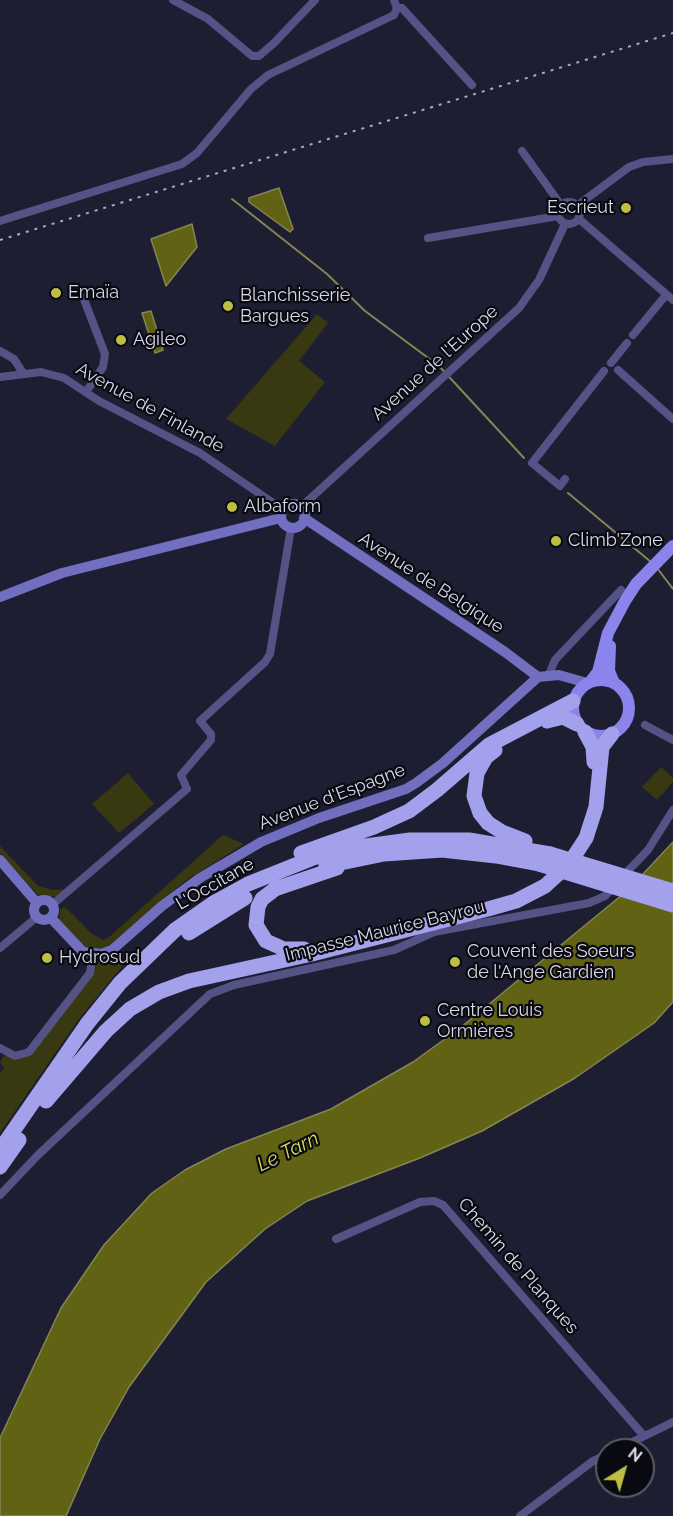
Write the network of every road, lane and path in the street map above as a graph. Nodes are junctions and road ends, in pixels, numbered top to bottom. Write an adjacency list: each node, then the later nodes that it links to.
1 (173, 0): 2 (street)
2 (315, 0)
3 (395, 4): 4 (street); 11 (street)
4 (472, 85)
5 (522, 151): 7 (street)
6 (673, 159): 8 (street)
7 (561, 205): 8 (street); 9 (street)
8 (578, 205): 10 (street)
9 (558, 216): 12 (street); 13 (street)
10 (579, 219): 12 (street); 15 (street)
11 (0, 221)
12 (566, 224): 25 (street, Avenue de l'Europe)
13 (428, 238)
14 (83, 297): 22 (street)
15 (670, 298): 16 (street)
16 (633, 335)
17 (627, 343): 23 (street)
18 (0, 351): 20 (street)
19 (604, 371): 24 (street)
20 (23, 373): 21 (street, Avenue de Finlande); 22 (street, Avenue de Finlande)
21 (0, 377)
22 (86, 392): 26 (street, Avenue de Finlande)
23 (673, 419)
24 (565, 479)
25 (303, 513): 26 (street); 27 (street); 33 (street, Avenue de Belgique)
26 (282, 514): 27 (street); 30 (street)
27 (291, 528): 49 (street)
28 (673, 546): 31 (main road)
29 (621, 590): 32 (street)
30 (0, 597)
31 (615, 621): 35 (main road); 36 (main road)
32 (549, 674): 33 (street, Avenue d'Espagne); 34 (street, Avenue d'Espagne)
33 (537, 677): 54 (street, Avenue d'Espagne)
34 (565, 677): 35 (street, Avenue d'Espagne); 37 (street)
35 (589, 682): 36 (main road); 37 (main road)
36 (614, 683): 40 (main road)
37 (574, 698): 39 (main road); 48 (highway)
38 (645, 725): 41 (street)
39 (581, 728): 40 (main road); 43 (highway); 44 (highway)
40 (612, 734): 56 (highway)
41 (673, 740)
42 (673, 810): 60 (street, Impasse Maurice Bayrou)
43 (366, 856): 44 (highway, L'Occitane); 56 (highway, L'Occitane)
44 (548, 856): 46 (highway, bridge); 48 (highway, L'Occitane); 50 (highway, bridge)
45 (0, 860): 47 (street)
46 (673, 891)
47 (37, 903): 49 (street); 51 (street)
48 (215, 903): 56 (highway, L'Occitane)
49 (52, 905): 52 (street)
50 (673, 905)
51 (37, 917): 52 (street); 53 (street)
52 (51, 918): 54 (street)
53 (0, 947)
54 (93, 954): 55 (street)
55 (0, 1048)
56 (45, 1094): 57 (highway); 58 (highway, L'Occitane); 59 (highway, L'Occitane)
57 (0, 1140)
58 (0, 1150)
59 (0, 1167)
60 (0, 1195)
61 (336, 1239): 63 (street, Chemin de Planques)
62 (673, 1422): 63 (street)
63 (645, 1436): 64 (street)
64 (641, 1438)
65 (595, 1460): 66 (street)
66 (520, 1516)

